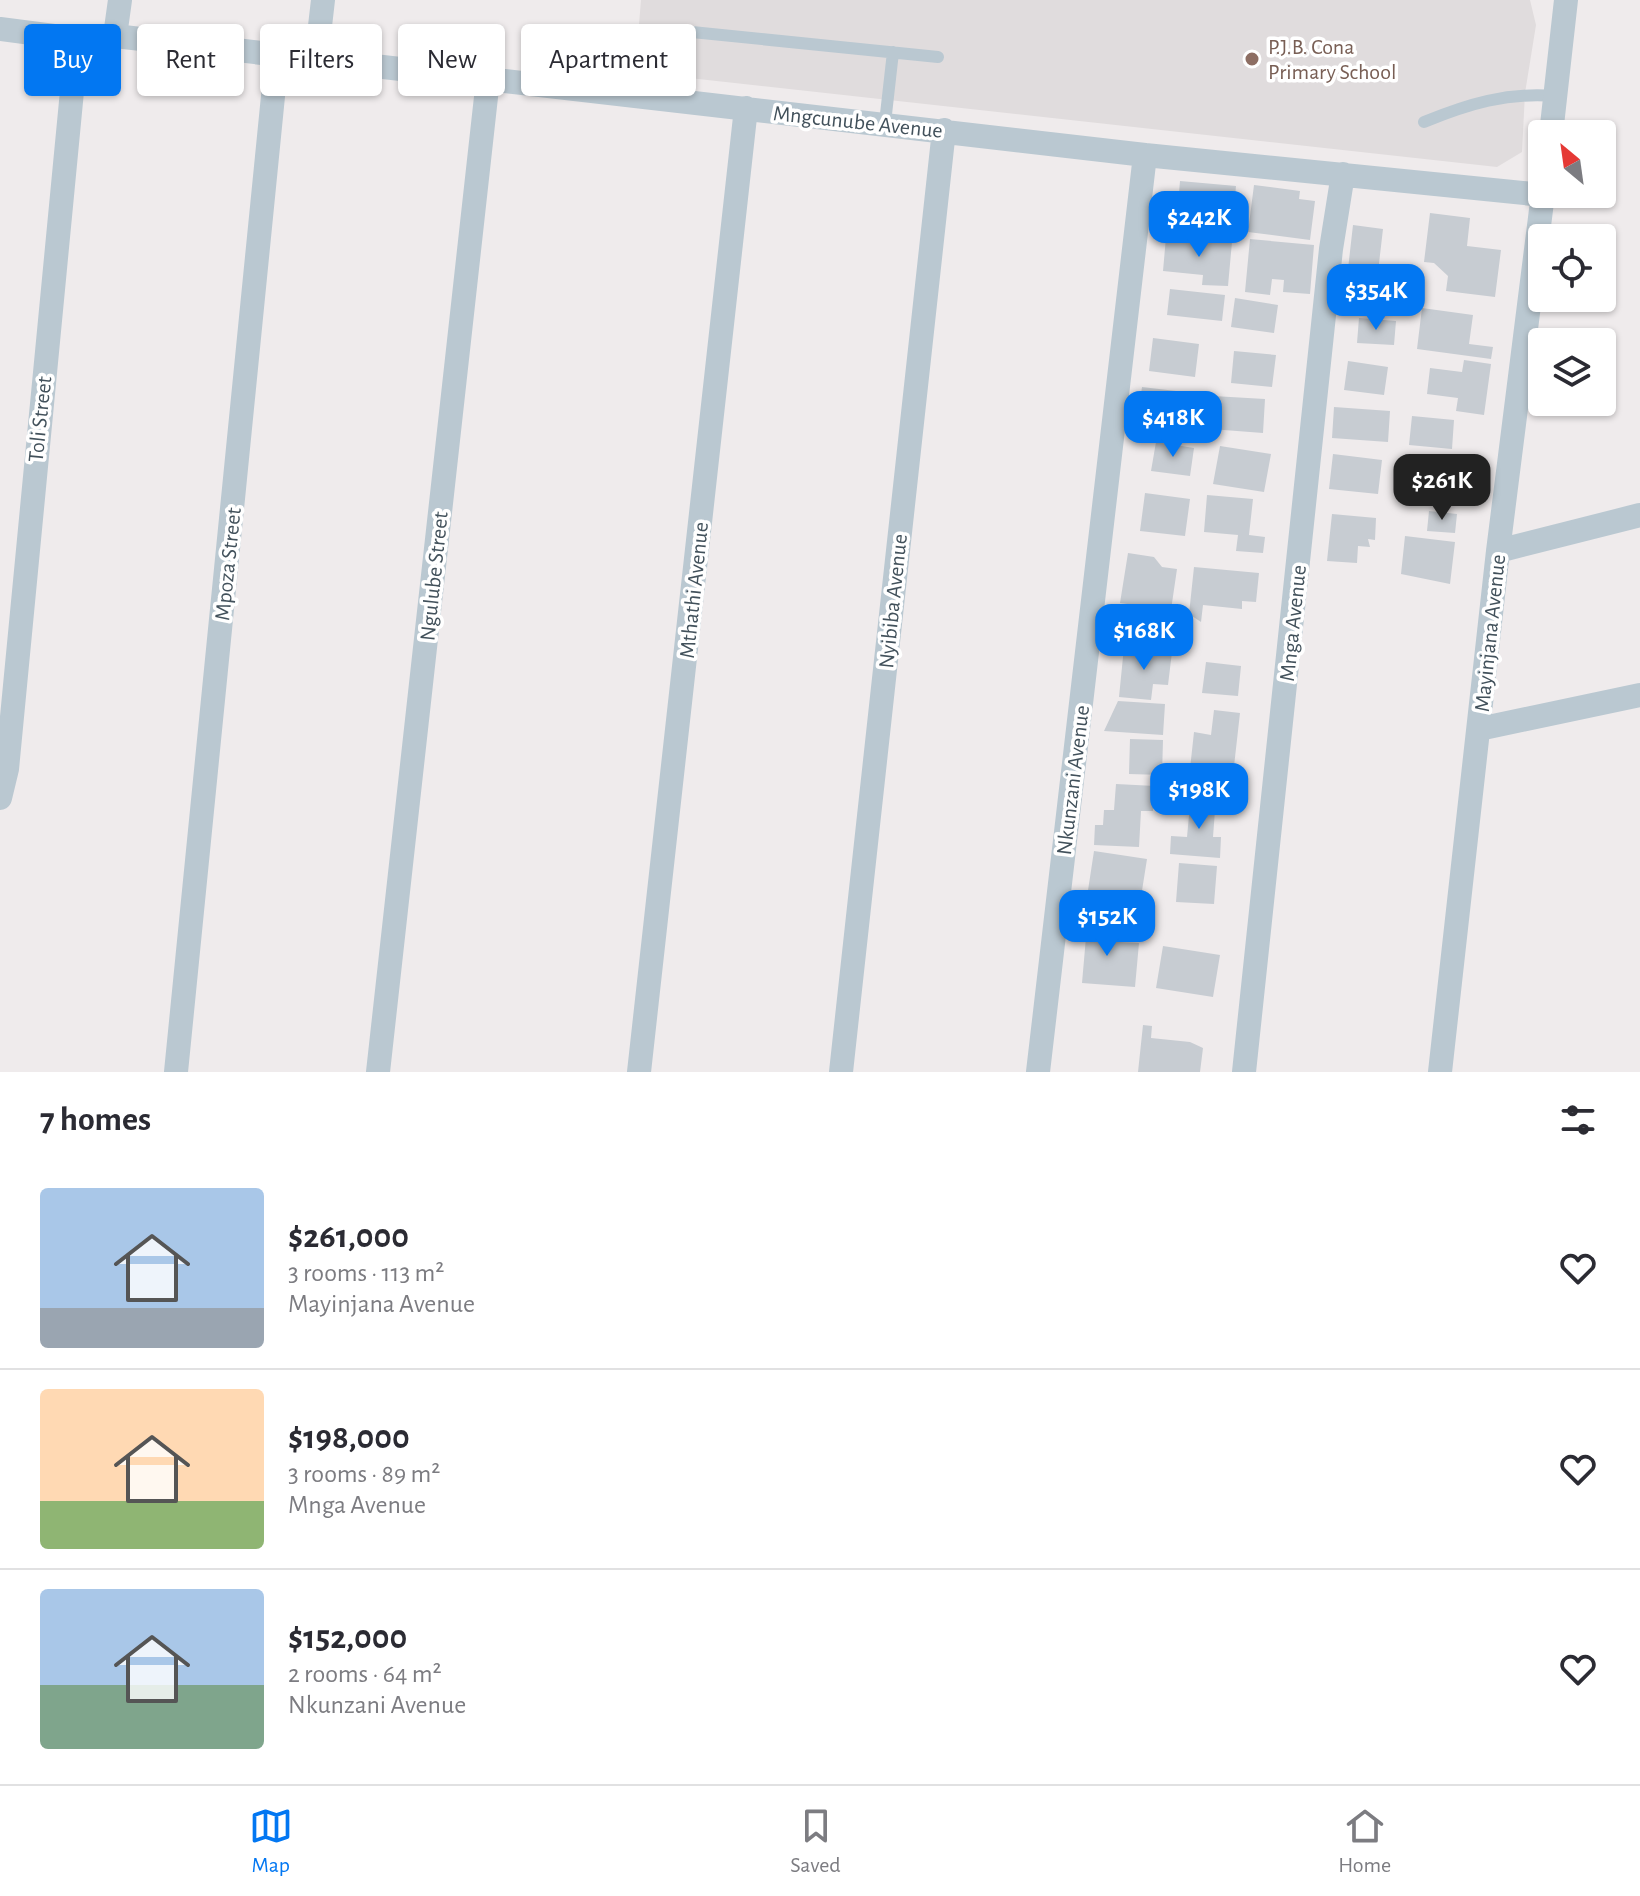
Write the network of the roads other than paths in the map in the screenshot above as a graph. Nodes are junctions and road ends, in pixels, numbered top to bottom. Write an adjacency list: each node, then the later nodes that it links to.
1 (120, 0): 4 (street)
2 (323, 0): 5 (street)
3 (1566, 0): 16 (street)
4 (117, 24)
5 (320, 24)
6 (0, 29): 7 (street, Mngcunube Avenue)
7 (24, 32)
8 (121, 37): 10 (street, Mngcunube Avenue)
9 (893, 52): 11 (lane); 17 (lane); 21 (lane)
10 (260, 54)
11 (938, 57)
12 (505, 81): 17 (street, Mngcunube Avenue)
13 (72, 96): 31 (street, Toli Street)
14 (273, 96): 32 (street, Mpoza Street)
15 (486, 96): 33 (street, Ngulube Street)
16 (1555, 96): 19 (street); 20 (lane)
17 (657, 98): 18 (street, Mngcunube Avenue)
18 (746, 108): 21 (street, Mngcunube Avenue); 34 (street, Mthathi Avenue)
19 (1552, 120)
20 (1424, 122)
21 (885, 123): 22 (street, Mngcunube Avenue)
22 (944, 130): 23 (street, Mngcunube Avenue); 35 (street, Nyibiba Avenue)
23 (1145, 155): 24 (street, Mngcunube Avenue); 36 (street, Nkunzani Avenue)
24 (1343, 174): 25 (street, Mngcunube Avenue); 37 (street, Mnga Avenue)
25 (1528, 193)
26 (1541, 208): 28 (street, Mayinjana Avenue)
27 (1640, 515): 28 (street)
28 (1498, 551): 30 (street, Mayinjana Avenue)
29 (1640, 695): 30 (street)
30 (1479, 729): 38 (street, Mayinjana Avenue)
31 (0, 798)
32 (176, 1072)
33 (378, 1072)
34 (639, 1072)
35 (841, 1072)
36 (1038, 1072)
37 (1244, 1072)
38 (1440, 1072)

